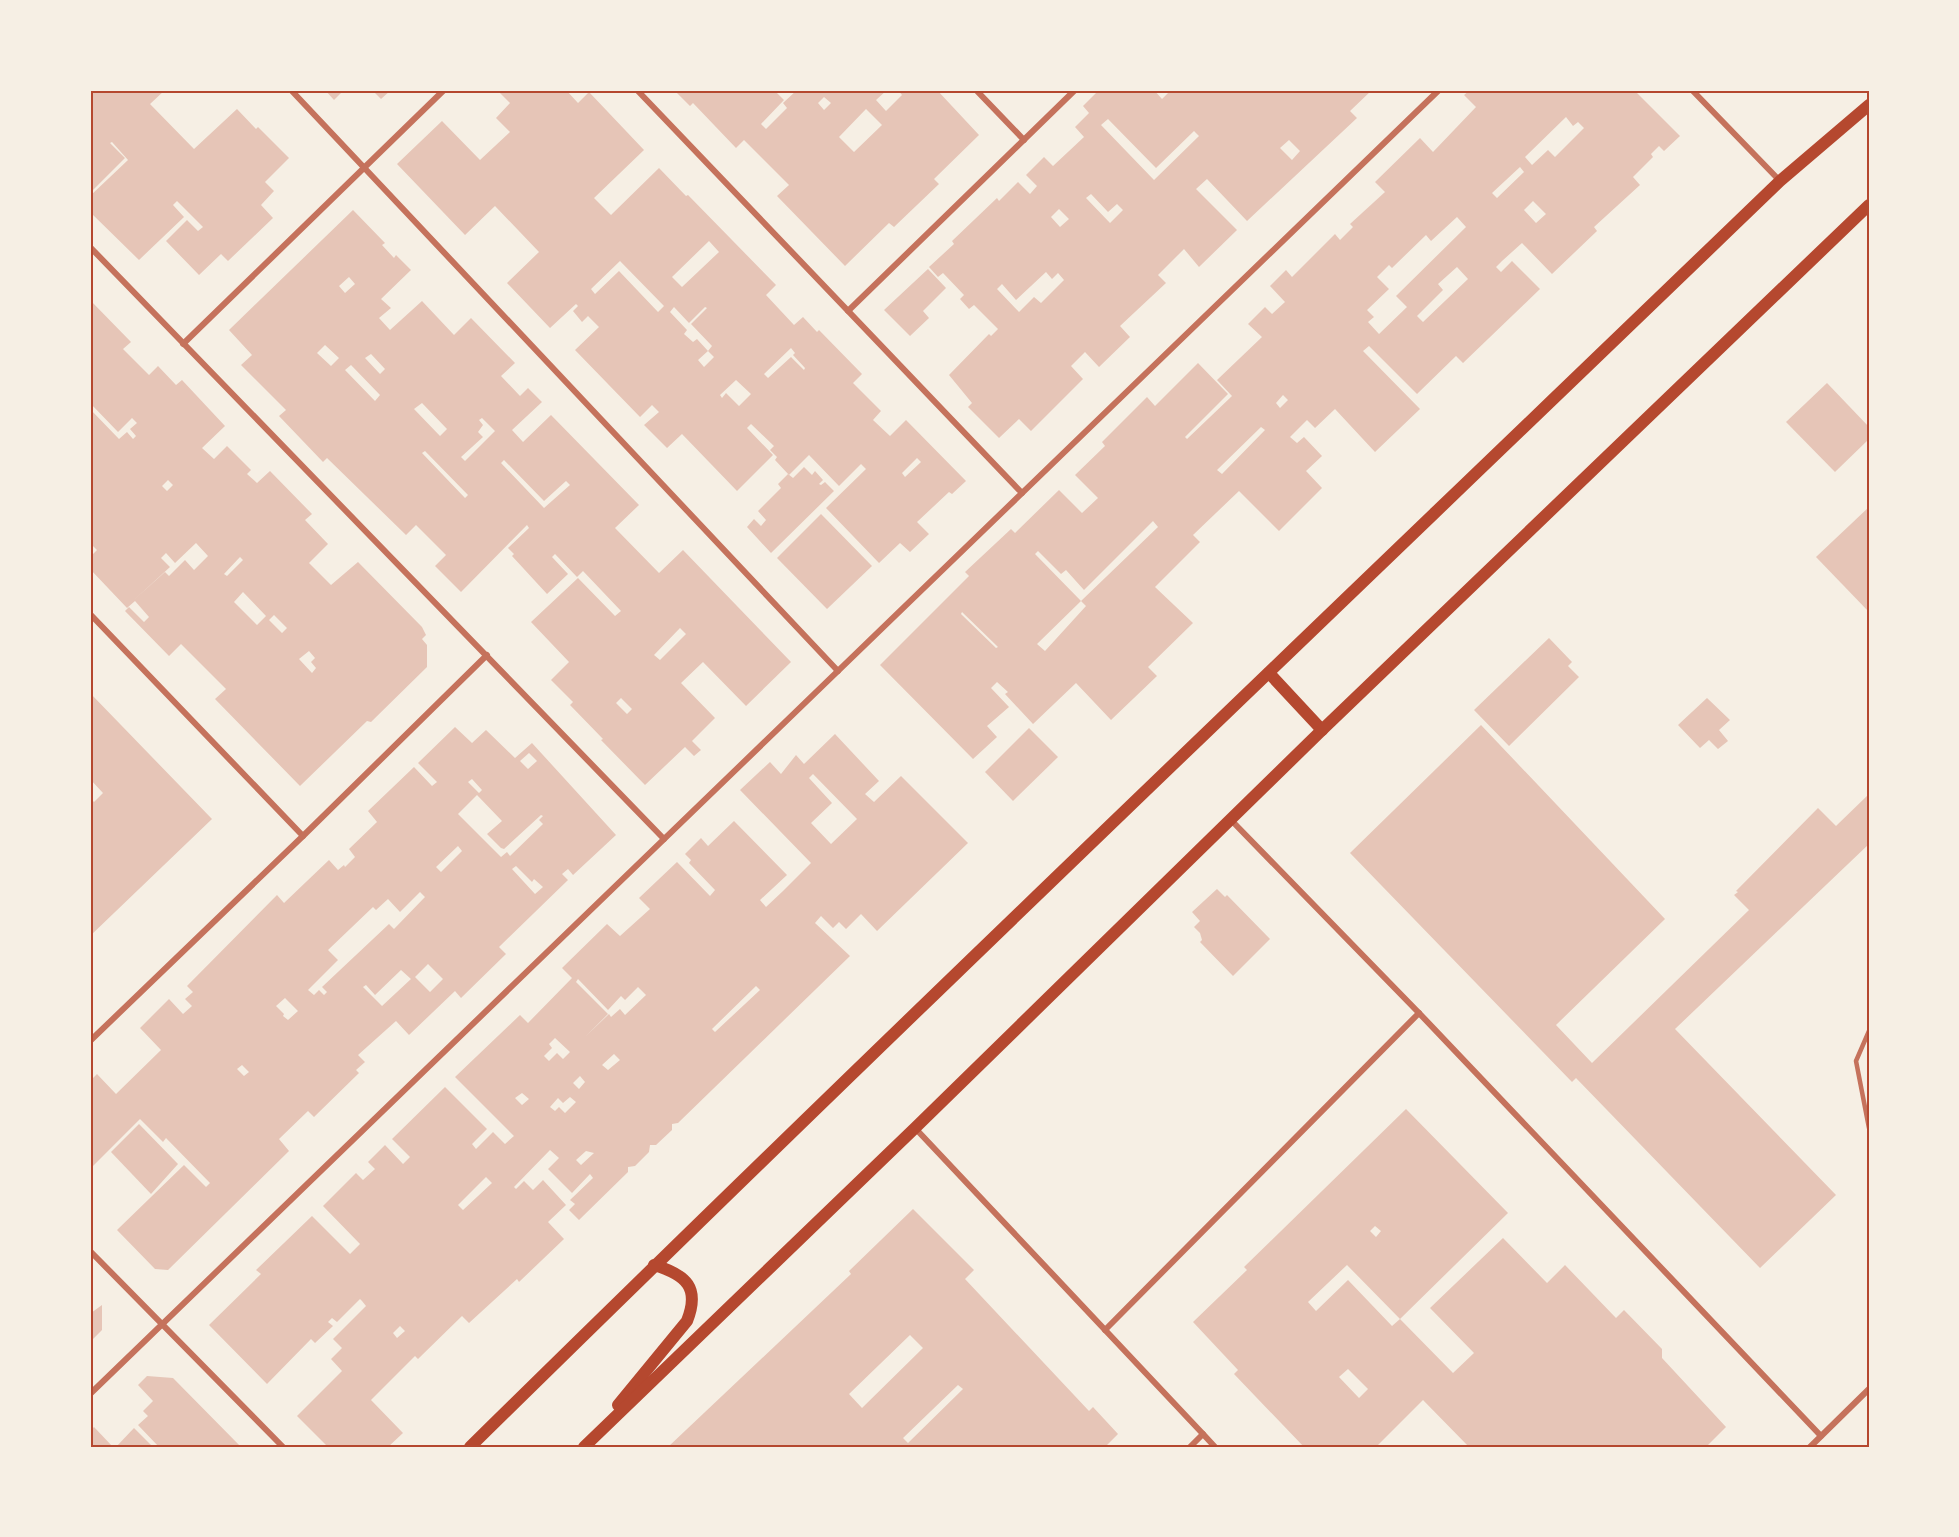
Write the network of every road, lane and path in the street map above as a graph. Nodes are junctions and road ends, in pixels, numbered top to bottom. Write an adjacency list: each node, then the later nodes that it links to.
1 (291, 90): 10 (street)
2 (444, 90): 10 (street)
3 (637, 90): 14 (street)
4 (976, 90): 9 (street)
5 (1075, 90): 9 (street)
6 (1439, 90): 16 (street)
7 (1692, 90): 11 (street)
8 (1869, 105): 11 (main road)
9 (1024, 140): 14 (street)
10 (364, 168): 15 (street); 19 (street)
11 (1780, 181): 20 (main road)
12 (1869, 205): 21 (main road)
13 (90, 247): 15 (street)
14 (848, 311): 16 (street)
15 (183, 344): 18 (street)
16 (1022, 493): 19 (street)
17 (90, 614): 23 (street)
18 (487, 655): 23 (street); 24 (street)
19 (838, 671): 24 (street)
20 (1269, 673): 21 (main road); 31 (main road)
21 (1322, 730): 22 (main road)
22 (1231, 820): 25 (street); 28 (main road)
23 (303, 836): 27 (street)
24 (664, 839): 32 (street)
25 (1419, 1013): 33 (street); 37 (street)
26 (1869, 1031): 29 (lane)
27 (90, 1041)
28 (915, 1128): 33 (street); 38 (main road)
29 (1869, 1128)
30 (90, 1251): 32 (street)
31 (654, 1265): 38 (main road); 40 (main road)
32 (162, 1325): 35 (street); 39 (street)
33 (1105, 1330): 36 (street)
34 (1869, 1389): 37 (street)
35 (90, 1394)
36 (1203, 1434): 41 (street); 42 (street)
37 (1821, 1436): 43 (street)
38 (587, 1444)
39 (283, 1447)
40 (470, 1447)
41 (1190, 1447)
42 (1215, 1447)
43 (1810, 1447)

